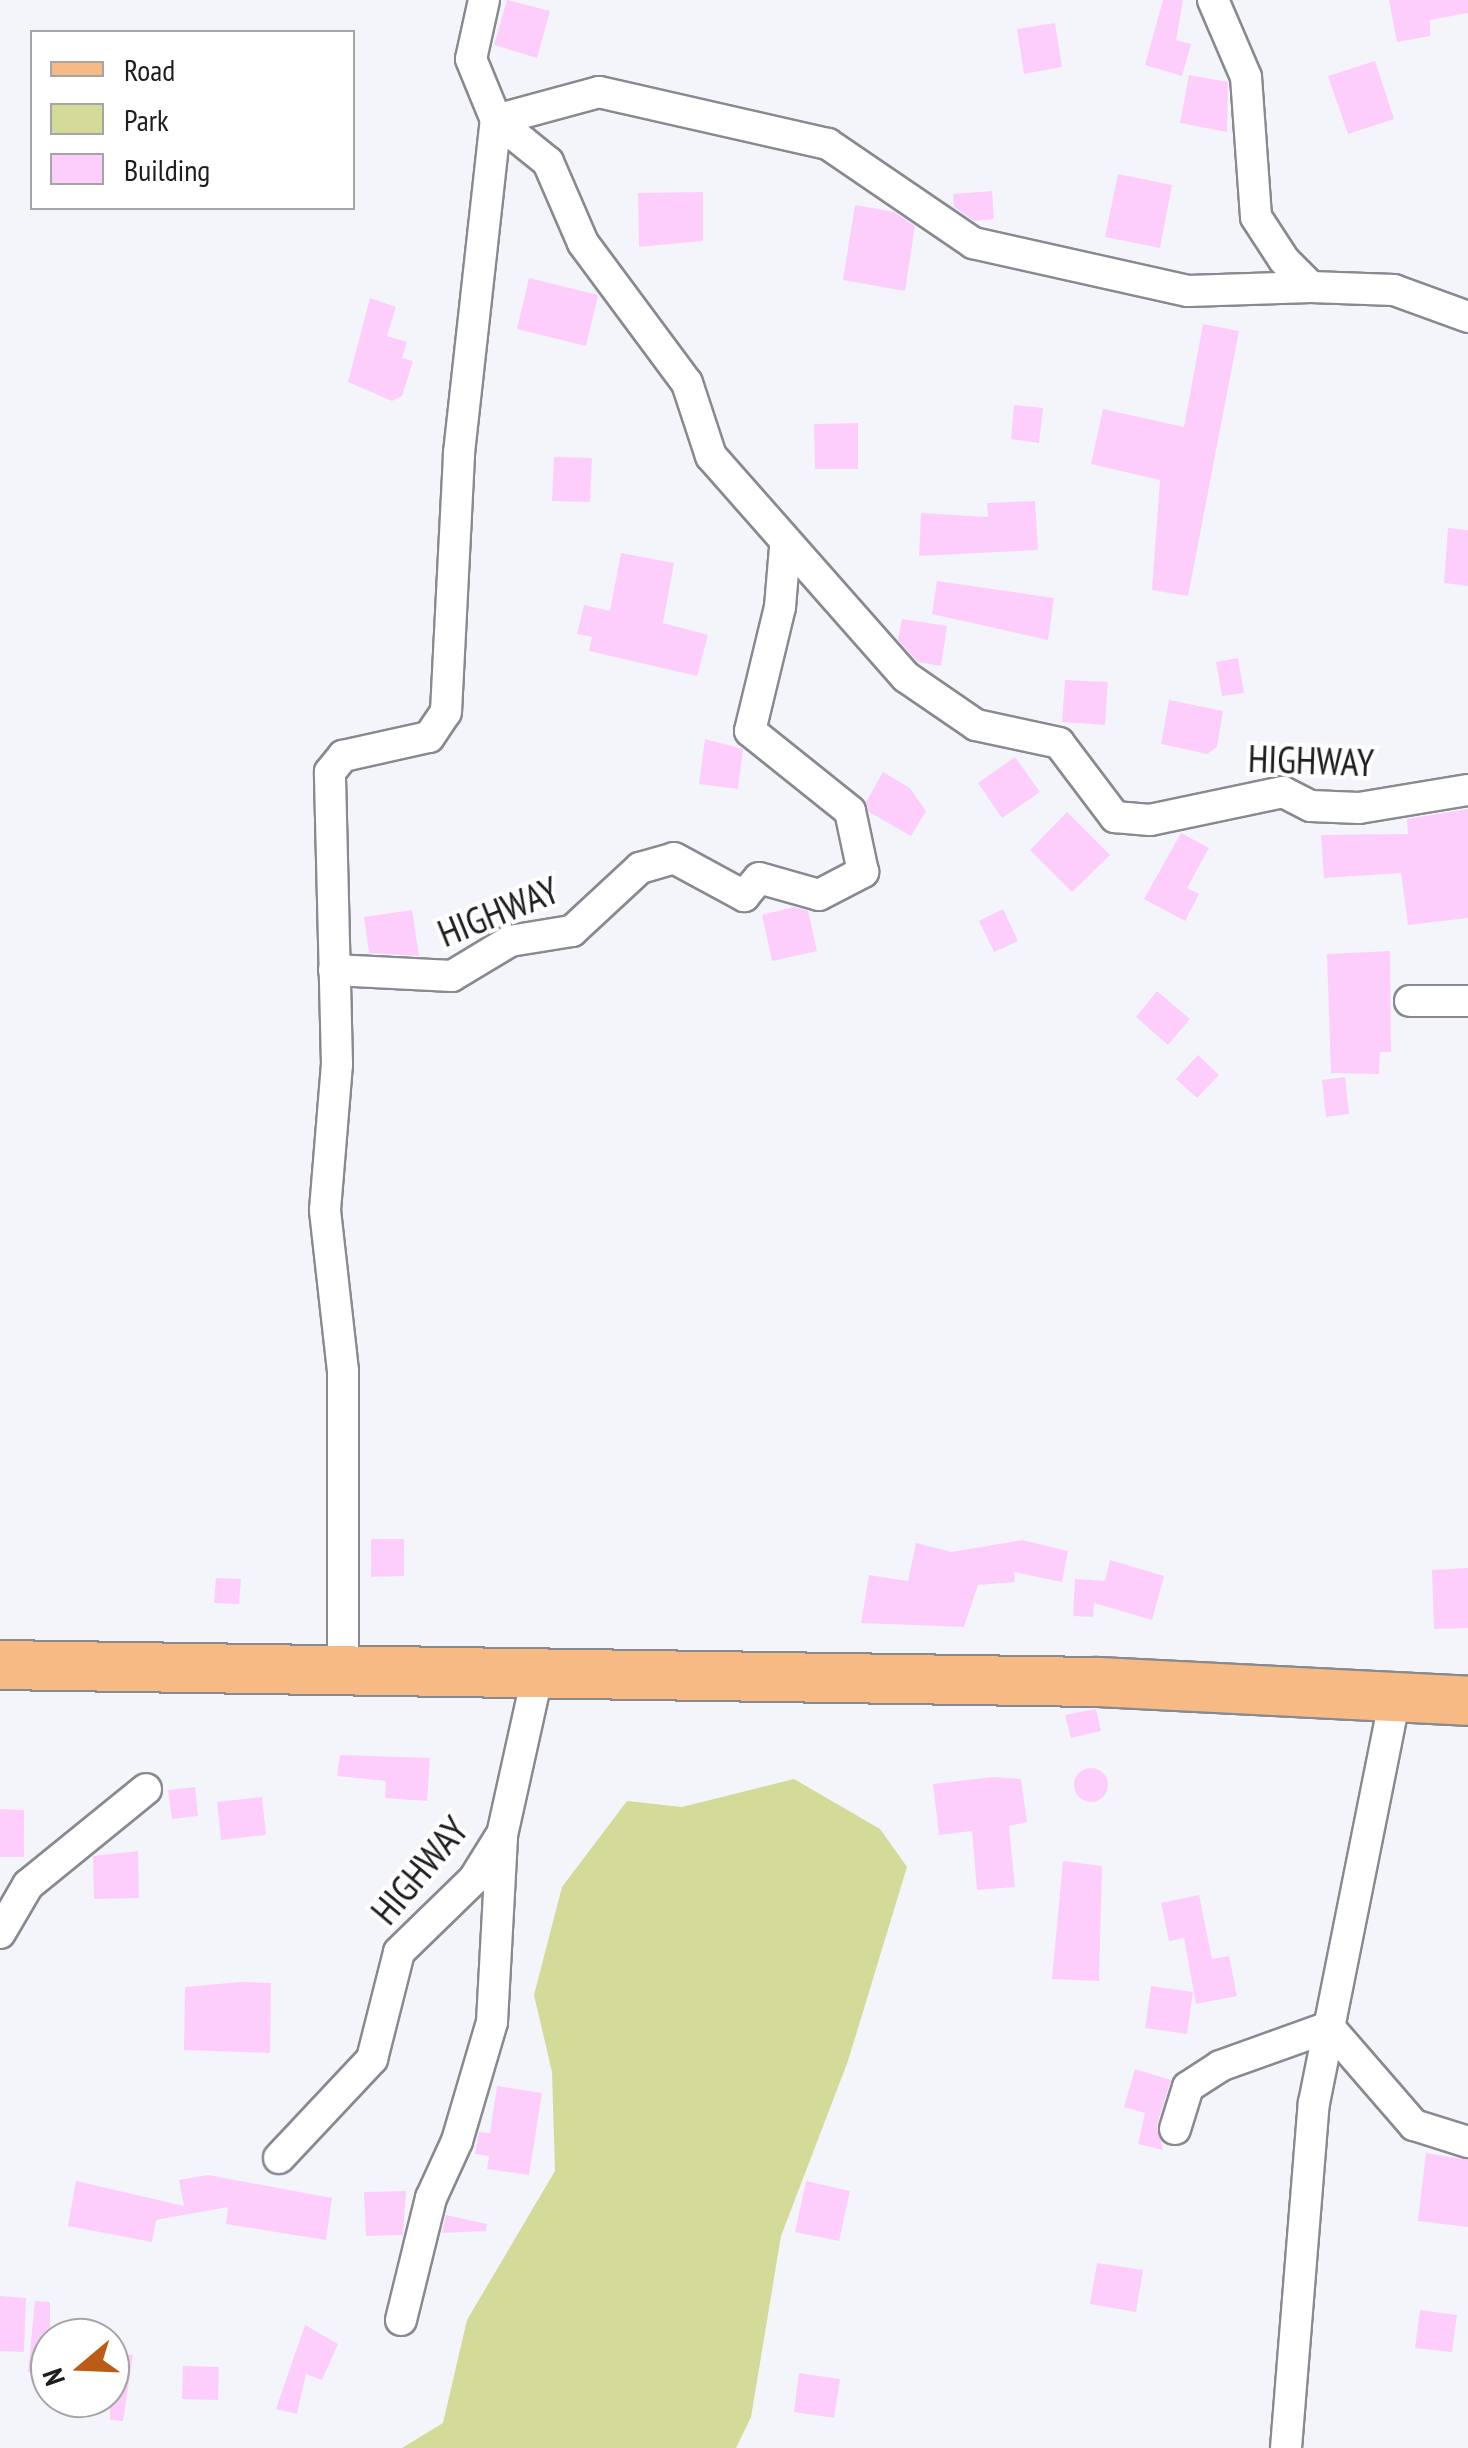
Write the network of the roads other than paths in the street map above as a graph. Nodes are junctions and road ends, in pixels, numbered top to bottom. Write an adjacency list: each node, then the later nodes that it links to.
1 (484, 0): 3 (street, HIGHWAY)
2 (1213, 0): 4 (street)
3 (496, 120): 4 (street); 6 (street, HIGHWAY); 8 (street)
4 (1311, 286): 5 (street)
5 (1468, 317)
6 (785, 547): 7 (street, HIGHWAY); 8 (street, HIGHWAY)
7 (1468, 790)
8 (334, 970): 13 (street)
9 (1410, 1001): 10 (street)
10 (1468, 1001)
11 (0, 1665): 13 (main road)
12 (538, 1672): 13 (main road); 14 (main road); 17 (street, HIGHWAY)
13 (343, 1673)
14 (1396, 1693): 15 (main road); 19 (street)
15 (1468, 1701)
16 (146, 1789): 18 (street)
17 (502, 1835): 22 (street, HIGHWAY); 23 (street, HIGHWAY)
18 (0, 1934)
19 (1329, 2027): 20 (street); 21 (street); 24 (street)
20 (1175, 2128)
21 (1468, 2142)
22 (279, 2158)
23 (402, 2320)
24 (1286, 2448)

